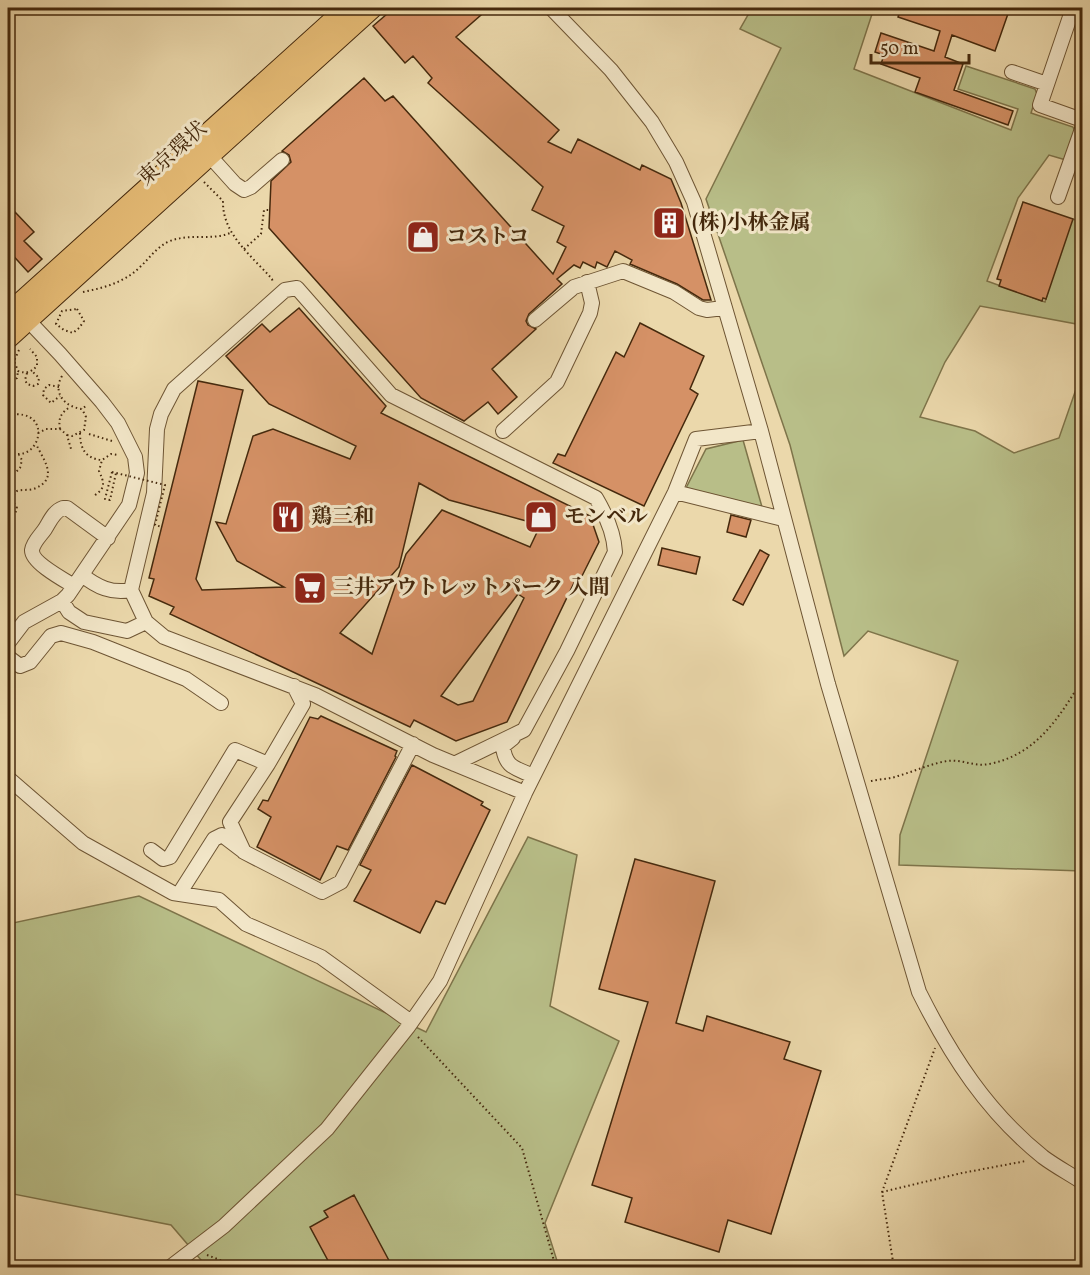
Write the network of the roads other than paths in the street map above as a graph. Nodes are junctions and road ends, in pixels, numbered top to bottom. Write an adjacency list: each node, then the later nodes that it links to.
1 (347, 8): 14 (highway, 東京環状)
2 (372, 8): 9 (highway, 東京環状)
3 (551, 8): 13 (street)
4 (1073, 8): 6 (street)
5 (1012, 72): 6 (street)
6 (1047, 84): 7 (street)
7 (1083, 120)
8 (1083, 129): 11 (street)
9 (208, 154): 10 (street); 14 (highway, 東京環状)
10 (282, 160)
11 (1058, 197)
12 (587, 282): 13 (street); 15 (street); 17 (street)
13 (724, 308): 18 (street)
14 (17, 314): 16 (highway, 東京環状); 21 (street)
15 (535, 320)
16 (14, 343)
17 (503, 431)
18 (761, 431): 19 (street); 20 (street)
19 (675, 492): 20 (street); 36 (street)
20 (783, 519): 43 (street)
21 (108, 538): 22 (street); 22 (street)
22 (78, 581): 23 (street); 24 (street)
23 (131, 590): 25 (street); 32 (street)
24 (62, 601): 25 (street); 26 (street)
25 (146, 622): 28 (street)
26 (8, 643)
27 (8, 657): 29 (street)
28 (294, 686): 30 (street); 31 (street)
29 (221, 703)
30 (331, 703): 31 (street); 33 (street)
31 (303, 704): 34 (street)
32 (524, 730): 35 (street); 36 (street)
33 (413, 744): 35 (street); 40 (street)
34 (268, 764): 39 (street); 40 (street)
35 (454, 764): 38 (street)
36 (533, 776): 38 (street)
37 (8, 778): 41 (street)
38 (525, 793): 42 (street)
39 (151, 850)
40 (244, 852): 41 (street)
41 (179, 894): 42 (street)
42 (409, 1025): 44 (street)
43 (1083, 1182)
44 (169, 1268)

